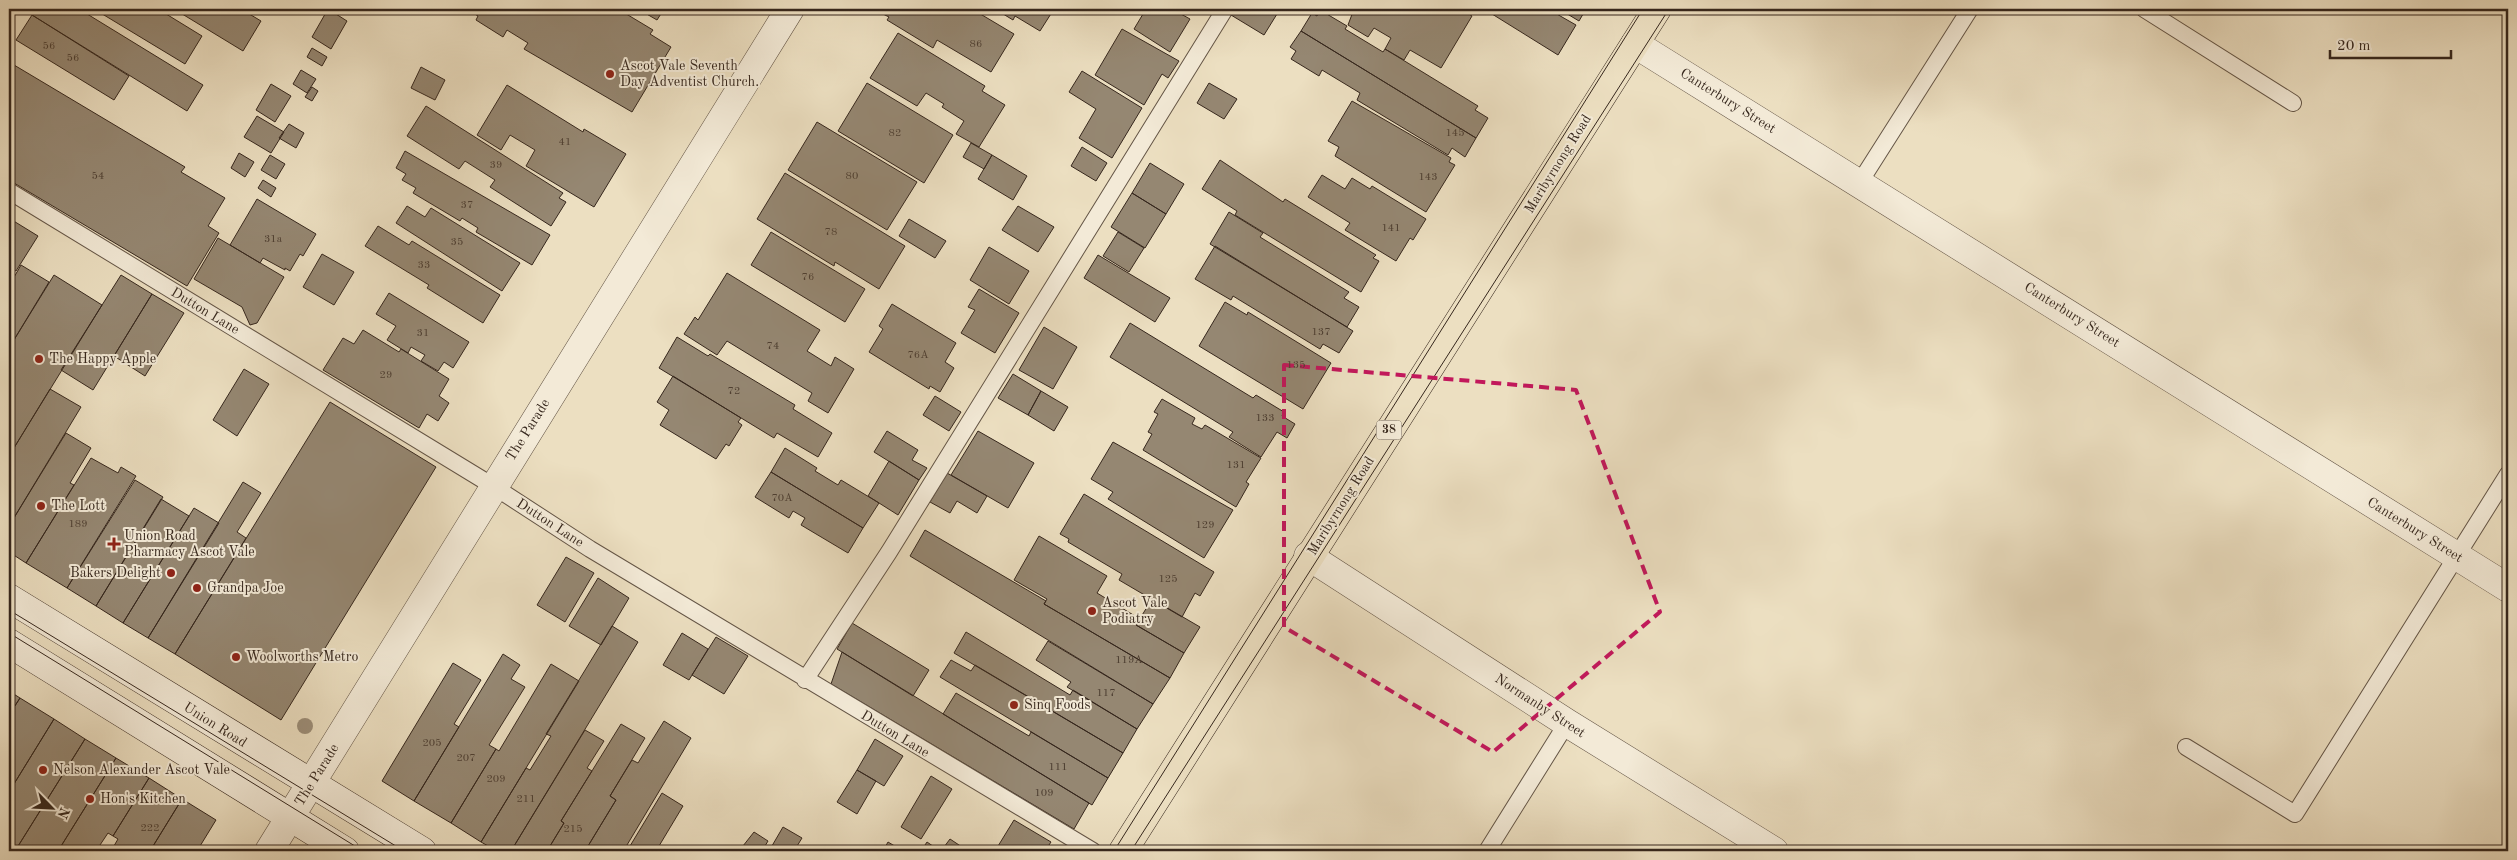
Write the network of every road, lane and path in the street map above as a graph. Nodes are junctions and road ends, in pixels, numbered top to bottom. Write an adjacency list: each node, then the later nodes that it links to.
1 (790, 9): 11 (street, The Parade)
2 (1225, 9): 17 (lane)
3 (1657, 9): 6 (main road, Maribyrnong Road / 38)
4 (1970, 9): 8 (lane)
5 (2144, 9): 7 (lane)
6 (1635, 44): 8 (street, Canterbury Street); 13 (main road, Maribyrnong Road / 38)
7 (2293, 103)
8 (1860, 182): 12 (street, Canterbury Street)
9 (9, 191): 11 (lane, Dutton Lane)
10 (2508, 474): 12 (lane)
11 (493, 486): 17 (lane, Dutton Lane); 20 (street, The Parade)
12 (2456, 555): 14 (street, Canterbury Street); 19 (lane)
13 (1308, 556): 18 (street, Normanby Street); 26 (main road, Maribyrnong Road / 38)
14 (2508, 588)
15 (9, 598): 20 (street, Union Road)
16 (9, 643): 21 (street)
17 (805, 680): 25 (lane, Dutton Lane)
18 (1567, 723): 27 (lane); 28 (street, Normanby Street)
19 (2186, 747)
20 (312, 784): 21 (street, The Parade); 24 (street, Union Road)
21 (290, 817): 22 (street, The Parade); 23 (street)
22 (269, 851)
23 (345, 851)
24 (422, 851)
25 (1093, 851)
26 (1123, 851)
27 (1487, 851)
28 (1774, 851)

